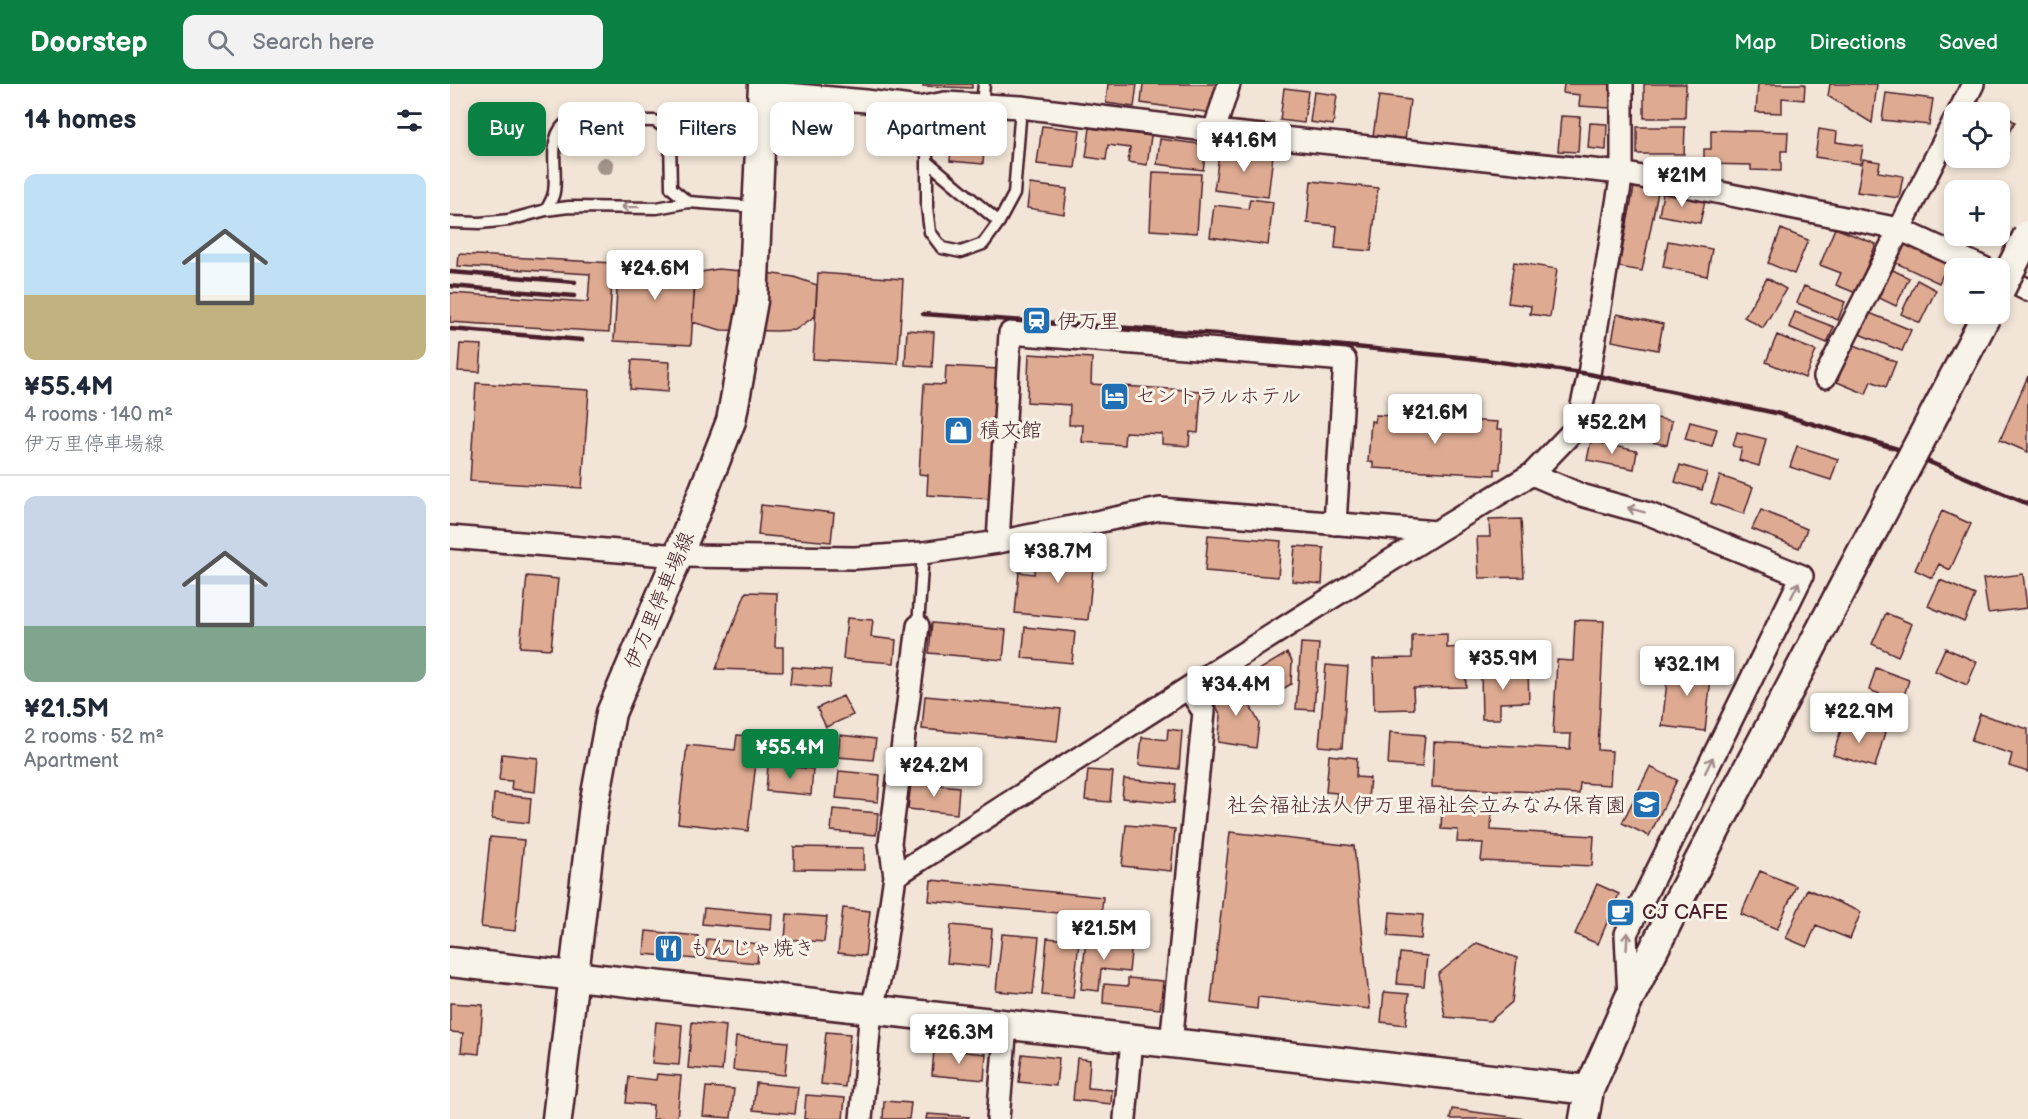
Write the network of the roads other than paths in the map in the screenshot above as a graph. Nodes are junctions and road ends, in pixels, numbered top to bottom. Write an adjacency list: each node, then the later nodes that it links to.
1 (1229, 84): 10 (street)
2 (1622, 84): 14 (street)
3 (1973, 84): 8 (street)
4 (763, 88): 6 (street); 19 (street, 伊万里停車場線)
5 (983, 94): 7 (street); 9 (street)
6 (873, 102)
7 (949, 102)
8 (1964, 102)
9 (1021, 107): 10 (street); 23 (lane)
10 (1214, 131): 14 (street)
11 (1944, 141): 24 (street)
12 (928, 156): 13 (lane)
13 (928, 162): 23 (lane); 23 (lane)
14 (1622, 173): 24 (street); 32 (street)
15 (671, 188): 16 (lane); 17 (lane); 20 (lane)
16 (554, 194): 18 (lane); 21 (lane)
17 (688, 202): 19 (lane); 20 (lane)
18 (569, 207): 20 (lane, one-way to 18); 21 (lane)
19 (759, 207): 38 (street, 伊万里停車場線)
20 (657, 208)
21 (546, 210): 22 (lane)
22 (450, 222)
23 (999, 222)
24 (1899, 229): 26 (street); 31 (street)
25 (2028, 235): 27 (street, bridge)
26 (1962, 258)
27 (2010, 270)
28 (2010, 281): 29 (street)
29 (2028, 290)
30 (1982, 324): 44 (street, bridge)
31 (1825, 377)
32 (1532, 474): 34 (street); 44 (street, one-way to 32)
33 (1335, 524): 34 (street); 36 (street); 36 (street)
34 (1436, 532): 40 (street)
35 (450, 537): 38 (street)
36 (998, 542): 37 (street)
37 (922, 553): 38 (street); 39 (lane)
38 (678, 556): 43 (street, 伊万里停車場線)
39 (918, 626): 41 (street)
40 (1188, 688): 41 (street); 48 (street)
41 (895, 876): 45 (street)
42 (450, 962): 43 (street)
43 (574, 976): 45 (street); 50 (street, 伊万里停車場線)
44 (1629, 999): 49 (street)
45 (871, 1010): 46 (street); 51 (street)
46 (1006, 1025): 47 (street); 52 (street)
47 (1132, 1040): 48 (street); 53 (street)
48 (1171, 1044): 49 (street)
49 (1589, 1090): 54 (street)
50 (557, 1119)
51 (861, 1119)
52 (998, 1119)
53 (1125, 1119)
54 (1584, 1119)

